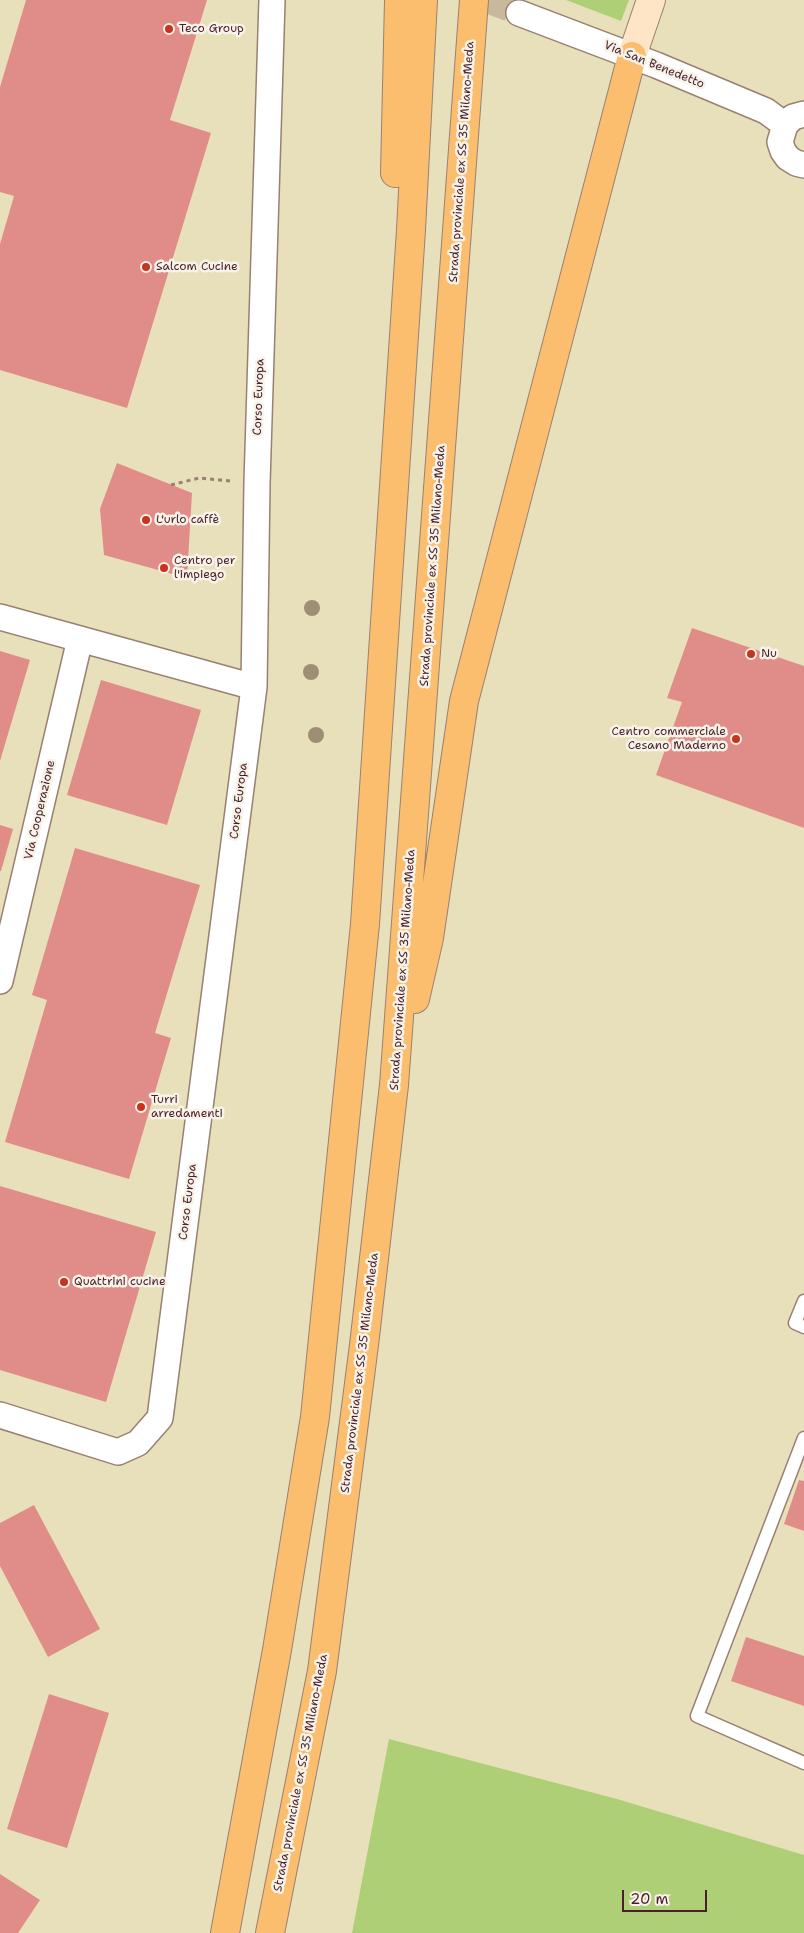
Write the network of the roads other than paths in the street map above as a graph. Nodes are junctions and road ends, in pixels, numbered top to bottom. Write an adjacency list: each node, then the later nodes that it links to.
1 (272, 0): 11 (street, Corso Europa)
2 (474, 0): 13 (highway, Strada provinciale ex SS 35 Milano-Meda)
3 (651, 0): 6 (street)
4 (411, 4): 19 (highway)
5 (519, 13): 6 (street, Via San Benedetto)
6 (632, 56): 7 (street, Via San Benedetto); 13 (highway)
7 (794, 119): 8 (street, Via San Benedetto)
8 (804, 165)
9 (0, 617): 10 (street)
10 (80, 639): 11 (street); 12 (street, Via Cooperazione)
11 (254, 687): 16 (street, Corso Europa)
12 (0, 981)
13 (394, 1085): 20 (highway, Strada provinciale ex SS 35 Milano-Meda)
14 (804, 1301): 15 (lane)
15 (804, 1327)
16 (0, 1415)
17 (804, 1438): 18 (lane)
18 (804, 1763)
19 (224, 1933)
20 (270, 1933)

